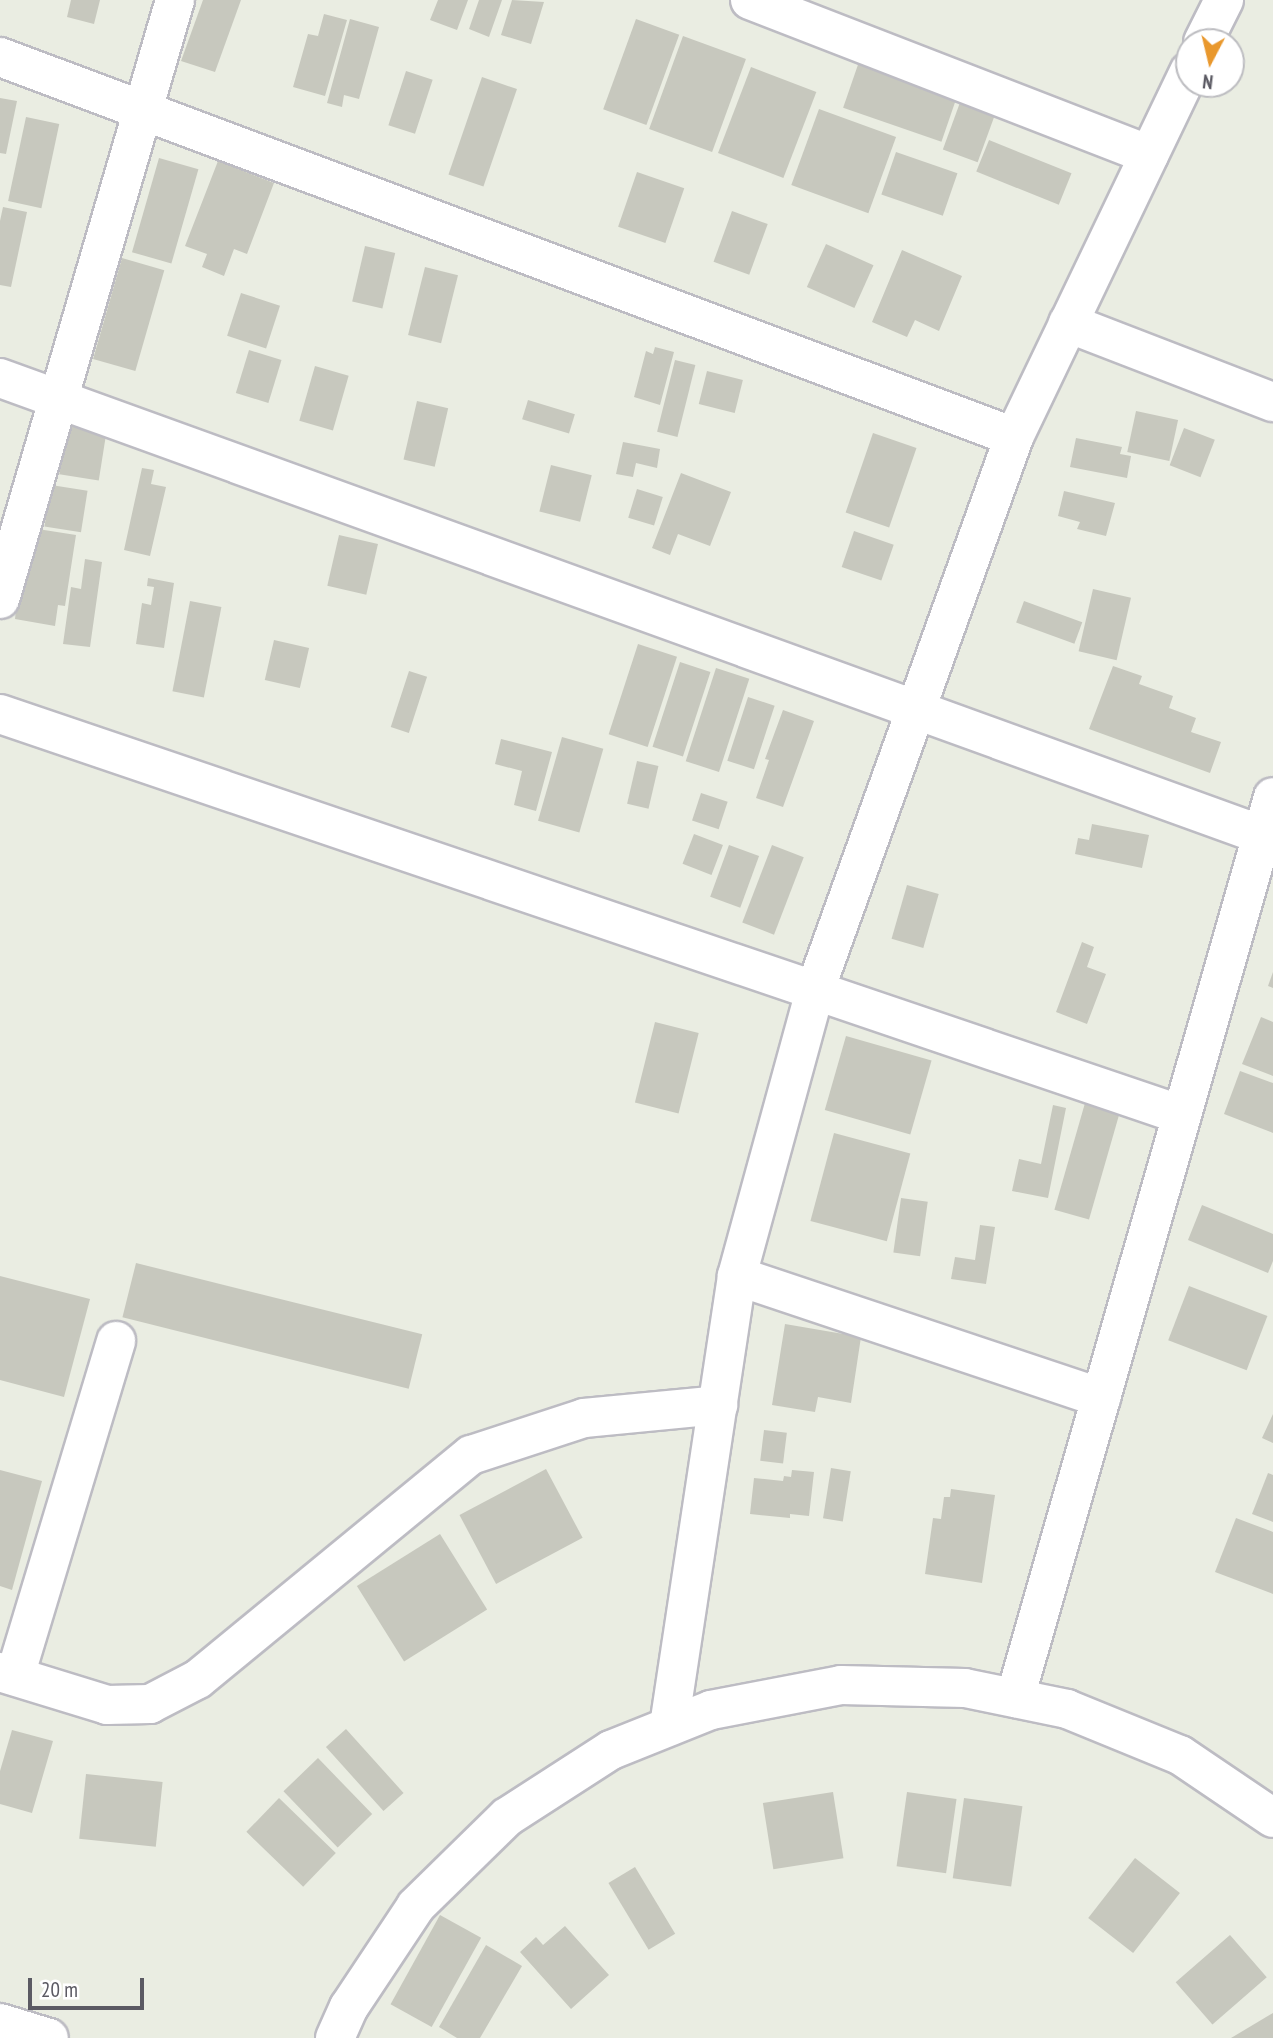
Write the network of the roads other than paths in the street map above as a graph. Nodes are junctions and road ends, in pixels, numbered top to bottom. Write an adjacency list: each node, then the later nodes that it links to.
1 (175, 0): 7 (street)
2 (750, 0): 8 (street)
3 (1224, 0): 4 (street)
4 (1210, 28)
5 (0, 57): 7 (street)
6 (1176, 98): 8 (street)
7 (143, 110): 11 (street); 13 (street)
8 (1149, 155): 9 (street)
9 (1068, 323): 12 (street); 13 (street)
10 (0, 378): 11 (street)
11 (58, 399): 14 (street); 15 (street)
12 (1273, 402)
13 (1014, 437): 15 (street)
14 (0, 600)
15 (916, 709): 18 (street); 19 (street)
16 (0, 714): 19 (street)
17 (1273, 797): 18 (street)
18 (1262, 835): 20 (street)
19 (815, 989): 20 (street); 21 (street)
20 (1182, 1115): 23 (street)
21 (737, 1276): 23 (street); 24 (street)
22 (116, 1341): 25 (street)
23 (1101, 1398): 26 (street)
24 (718, 1405): 25 (street); 27 (street)
25 (8, 1674)
26 (1015, 1698): 27 (street); 28 (street)
27 (669, 1726): 31 (street)
28 (1273, 1818)
29 (0, 2023): 30 (street)
30 (49, 2038)
31 (335, 2038)

